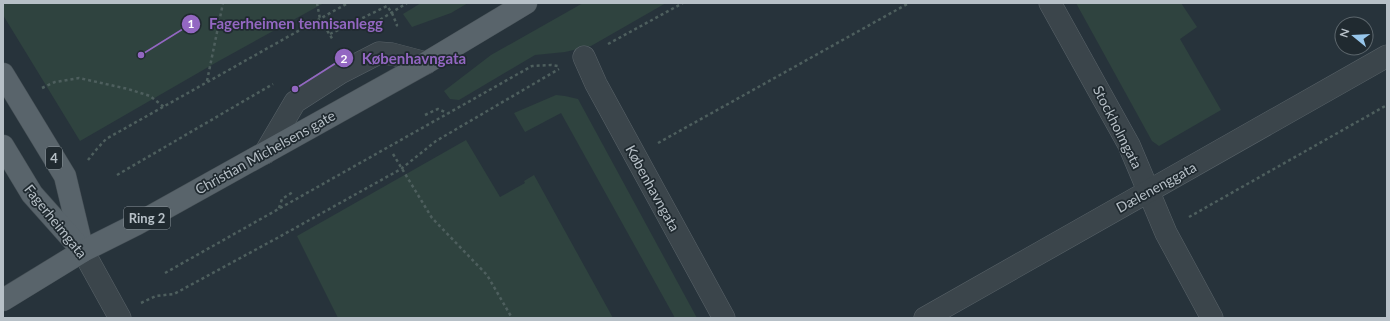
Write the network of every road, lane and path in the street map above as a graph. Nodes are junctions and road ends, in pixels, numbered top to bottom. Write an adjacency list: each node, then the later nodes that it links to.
1 (223, 3): 19 (path)
2 (317, 3): 10 (path)
3 (348, 3): 10 (path)
4 (407, 3): 9 (path)
5 (526, 3): 17 (main road, Christian Michelsens gate / Ring 2)
6 (683, 3): 16 (path)
7 (909, 3): 29 (path)
8 (1050, 3): 33 (street, Stockholmgata)
9 (392, 13): 11 (path); 12 (path); 13 (path)
10 (320, 19): 13 (path); 19 (path)
11 (366, 29)
12 (391, 29)
13 (330, 34): 14 (path)
14 (333, 40)
15 (1387, 56): 33 (street, Dælenenggata)
16 (584, 57): 29 (street, Københavngata)
17 (426, 63): 27 (main road, Christian Michelsens gate / Ring 2); 27 (street)
18 (3, 74): 37 (main road, 4)
19 (207, 81): 23 (path)
20 (274, 83): 32 (path)
21 (40, 89): 23 (path)
22 (1387, 104): 36 (path)
23 (164, 106): 30 (path)
24 (448, 113): 25 (path); 31 (path); 35 (path)
25 (425, 115)
26 (3, 146): 37 (main road, Fagerheimgata)
27 (264, 153): 37 (main road, Christian Michelsens gate / Ring 2)
28 (393, 154): 31 (path)
29 (635, 156): 43 (street, Københavngata)
30 (87, 161)
31 (401, 169): 39 (path); 42 (path)
32 (117, 175)
33 (1149, 190): 36 (street, Stockholmgata); 44 (street, Dælenenggata)
34 (293, 192): 35 (path)
35 (279, 208): 38 (path)
36 (1165, 230): 45 (street, Stockholmgata)
37 (83, 251): 40 (main road, Christian Michelsens gate / Ring 2); 41 (street, Fagerheimgata)
38 (165, 273)
39 (156, 296)
40 (3, 300)
41 (120, 318)
42 (512, 318)
43 (724, 318)
44 (925, 318)
45 (1212, 318)

